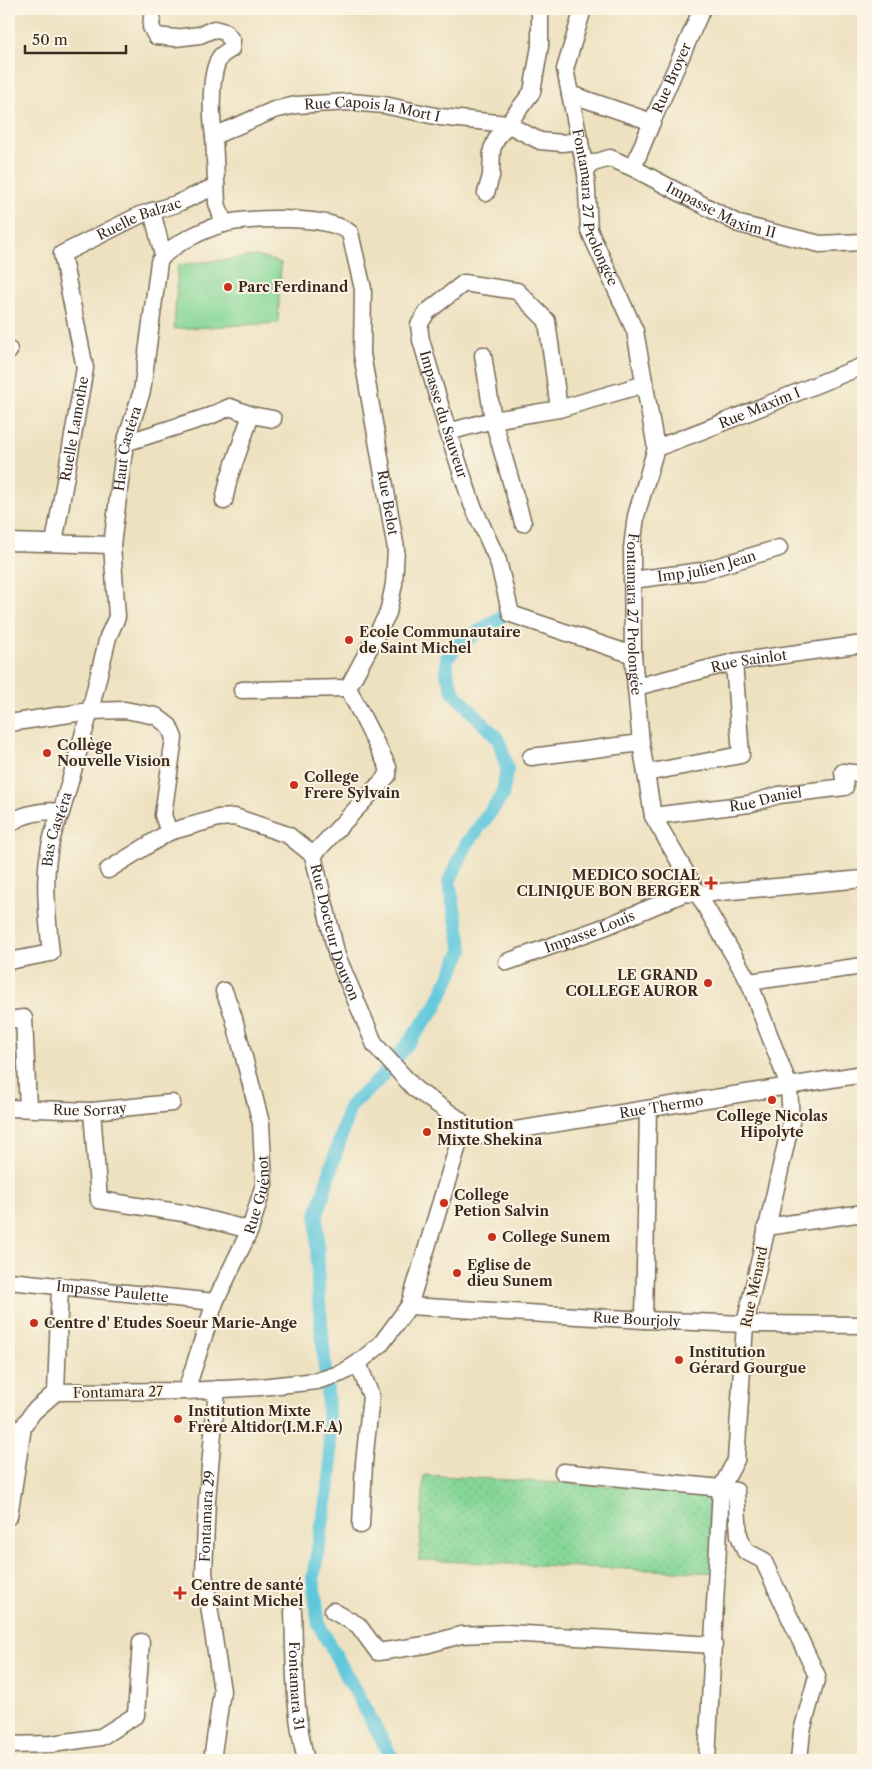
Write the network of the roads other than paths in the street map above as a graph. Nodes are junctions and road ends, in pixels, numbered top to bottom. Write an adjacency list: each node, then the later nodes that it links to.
1 (153, 9): 8 (street)
2 (540, 9): 7 (street)
3 (583, 9): 5 (street, Fontamara 27 Prolongée)
4 (702, 9): 6 (street, Rue Broyer)
5 (570, 94): 6 (street, Rue Broyer); 9 (street, Fontamara 27 Prolongée)
6 (652, 122): 10 (street)
7 (507, 124): 8 (street, Rue Capois la Mort I); 9 (street, Rue Capois la Mort I); 13 (street)
8 (214, 136): 12 (street)
9 (580, 141): 11 (street, Fontamara 27 Prolongée)
10 (633, 168): 11 (street, Impasse Maxim II); 16 (street, Impasse Maxim II)
11 (586, 173): 21 (street, Fontamara 27 Prolongée)
12 (216, 186): 14 (street, Ruelle Balzac); 15 (street)
13 (486, 193)
14 (152, 212): 17 (street, Ruelle Balzac); 18 (street)
15 (224, 224): 18 (street); 40 (street, Rue Belot)
16 (863, 242)
17 (62, 254): 32 (street, Ruelle Lamothe)
18 (162, 256): 27 (street, Haut Castéra)
19 (483, 355): 25 (street)
20 (863, 366): 28 (street, Rue Maxim I)
21 (645, 384): 22 (street); 28 (street, Fontamara 27 Prolongée)
22 (559, 409): 25 (street); 26 (street, Impasse du Sauveur)
23 (251, 415): 24 (street); 27 (street); 29 (street)
24 (273, 419)
25 (494, 420): 26 (street); 30 (street)
26 (448, 432): 37 (street, Impasse du Sauveur)
27 (125, 443): 33 (street, Haut Castéra)
28 (656, 448): 35 (street, Fontamara 27 Prolongée)
29 (224, 501)
30 (522, 522)
31 (9, 542): 32 (street)
32 (54, 543): 33 (street)
33 (112, 545): 42 (street, Haut Castéra)
34 (779, 548): 35 (street, Imp julien Jean)
35 (632, 580): 37 (street, Fontamara 27 Prolongée)
36 (863, 644): 38 (street, Rue Sainlot)
37 (633, 655): 39 (street, Fontamara 27 Prolongée)
38 (734, 662): 39 (street, Rue Sainlot); 46 (street)
39 (636, 687): 44 (street, Fontamara 27 Prolongée)
40 (348, 688): 41 (street); 52 (street)
41 (242, 690)
42 (90, 711): 43 (street); 48 (street, Bas Castéra); 51 (street)
43 (9, 723)
44 (641, 743): 45 (street); 46 (street, Fontamara 27 Prolongée)
45 (531, 757)
46 (646, 773): 49 (street, Fontamara 27 Prolongée)
47 (863, 774): 49 (street, Rue Daniel)
48 (61, 813): 50 (street); 56 (street, Bas Castéra)
49 (652, 816): 55 (street, Fontamara 27 Prolongée)
50 (9, 826)
51 (169, 832): 52 (street, Rue Docteur Douyon); 53 (street, Rue Docteur Douyon)
52 (313, 854): 69 (street, Rue Docteur Douyon)
53 (108, 870)
54 (863, 879): 55 (street)
55 (700, 894): 57 (street, Impasse Louis); 59 (street, Fontamara 27 Prolongée)
56 (9, 961)
57 (507, 962)
58 (863, 966): 59 (street)
59 (749, 982): 63 (street, Fontamara 27 Prolongée)
60 (224, 991): 72 (street, Rue Guénot)
61 (9, 1020): 66 (street)
62 (863, 1074): 63 (street, Rue Thermo)
63 (789, 1086): 67 (street, Rue Thermo); 71 (street, Rue Ménard)
64 (172, 1103): 68 (street, Rue Sorray)
65 (9, 1108): 66 (street, Rue Sorray)
66 (28, 1108): 68 (street, Rue Sorray)
67 (648, 1110): 69 (street, Rue Thermo); 77 (street)
68 (92, 1111): 72 (street)
69 (460, 1139): 76 (street)
70 (863, 1213): 71 (street)
71 (766, 1228): 78 (street, Rue Ménard)
72 (250, 1230): 75 (street, Rue Guénot)
73 (9, 1281): 74 (street, Impasse Paulette)
74 (60, 1286): 75 (street, Impasse Paulette); 83 (street)
75 (215, 1302): 82 (street, Rue Guénot)
76 (409, 1306): 77 (street, Rue Bourjoly); 80 (street)
77 (644, 1320): 78 (street, Rue Bourjoly)
78 (744, 1324): 79 (street, Rue Bourjoly); 86 (street, Rue Ménard)
79 (863, 1325)
80 (358, 1363): 81 (street, Fontamara 27); 88 (street)
81 (217, 1390): 82 (street, Fontamara 27); 94 (street, Fontamara 29)
82 (186, 1391): 83 (street, Fontamara 27)
83 (56, 1392): 84 (street, Fontamara 27)
84 (16, 1426): 87 (street, Fontamara 27)
85 (563, 1472): 86 (street)
86 (721, 1488): 92 (street); 97 (street)
87 (9, 1516)
88 (361, 1525)
89 (293, 1611): 95 (street, Fontamara 31)
90 (333, 1611): 92 (street)
91 (141, 1642): 93 (street)
92 (714, 1645): 96 (street)
93 (9, 1745)
94 (212, 1760)
95 (306, 1760)
96 (707, 1760)
97 (799, 1760)

